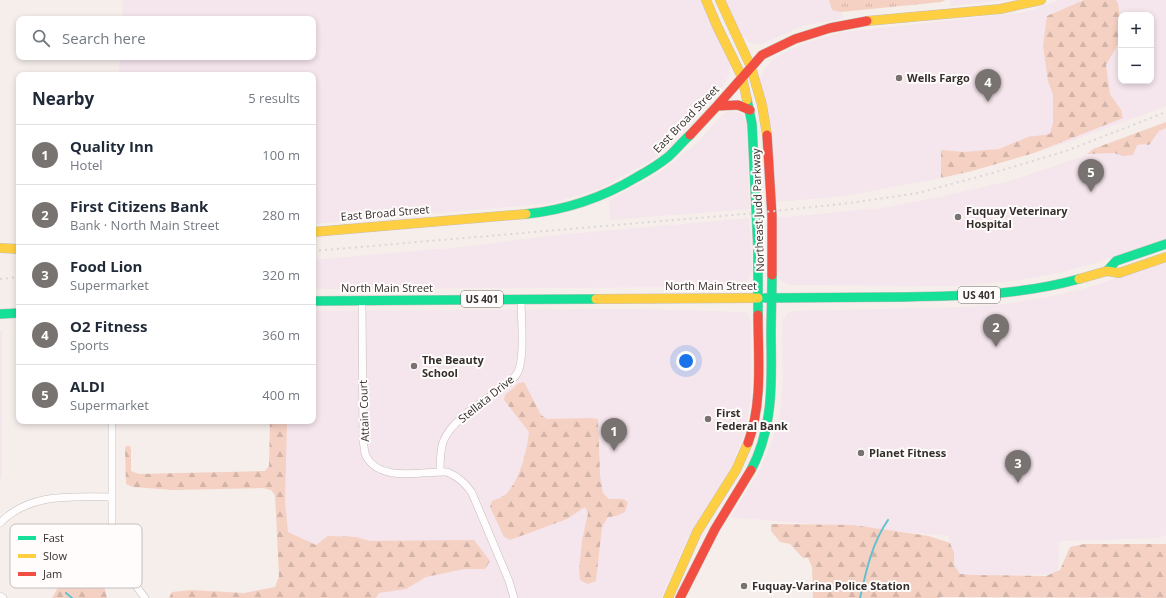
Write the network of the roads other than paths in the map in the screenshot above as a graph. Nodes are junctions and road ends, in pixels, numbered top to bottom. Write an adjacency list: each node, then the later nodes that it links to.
1 (706, 0): 5 (main road, Northeast Judd Parkway)
2 (720, 0): 4 (main road, Northeast Judd Parkway)
3 (1041, 0): 4 (main road, East Broad Street)
4 (750, 67): 5 (main road, East Broad Street); 15 (main road, Northeast Judd Parkway)
5 (742, 77): 6 (main road, East Broad Street); 7 (main road, Northeast Judd Parkway)
6 (717, 106): 7 (main road); 8 (main road, East Broad Street)
7 (750, 110): 14 (main road, Northeast Judd Parkway)
8 (316, 232)
9 (1166, 244): 13 (main road, North Main Street / US 401)
10 (0, 248): 11 (main road)
11 (16, 249)
12 (1166, 257): 13 (main road, North Main Street / US 401)
13 (1107, 271): 15 (main road, North Main Street / US 401)
14 (758, 298): 15 (main road, North Main Street / US 401); 16 (main road, North Main Street / US 401); 22 (main road, Northeast Judd Parkway)
15 (772, 298): 24 (main road, Northeast Judd Parkway)
16 (521, 299): 18 (main road, North Main Street / US 401); 23 (street, Stellata Drive)
17 (316, 300): 18 (main road, North Main Street / US 401)
18 (362, 300): 23 (street, Attain Court)
19 (16, 313): 20 (main road)
20 (0, 314)
21 (112, 424): 25 (street)
22 (743, 457): 24 (main road); 33 (main road, Northeast Judd Parkway)
23 (440, 472): 32 (street, Attain Court)
24 (740, 489): 34 (main road, Northeast Judd Parkway)
25 (112, 497): 26 (street); 27 (street)
26 (0, 523)
27 (112, 524)
28 (138, 588): 31 (street)
29 (0, 596): 30 (street)
30 (3, 598)
31 (145, 598)
32 (514, 598)
33 (668, 598)
34 (680, 598)

